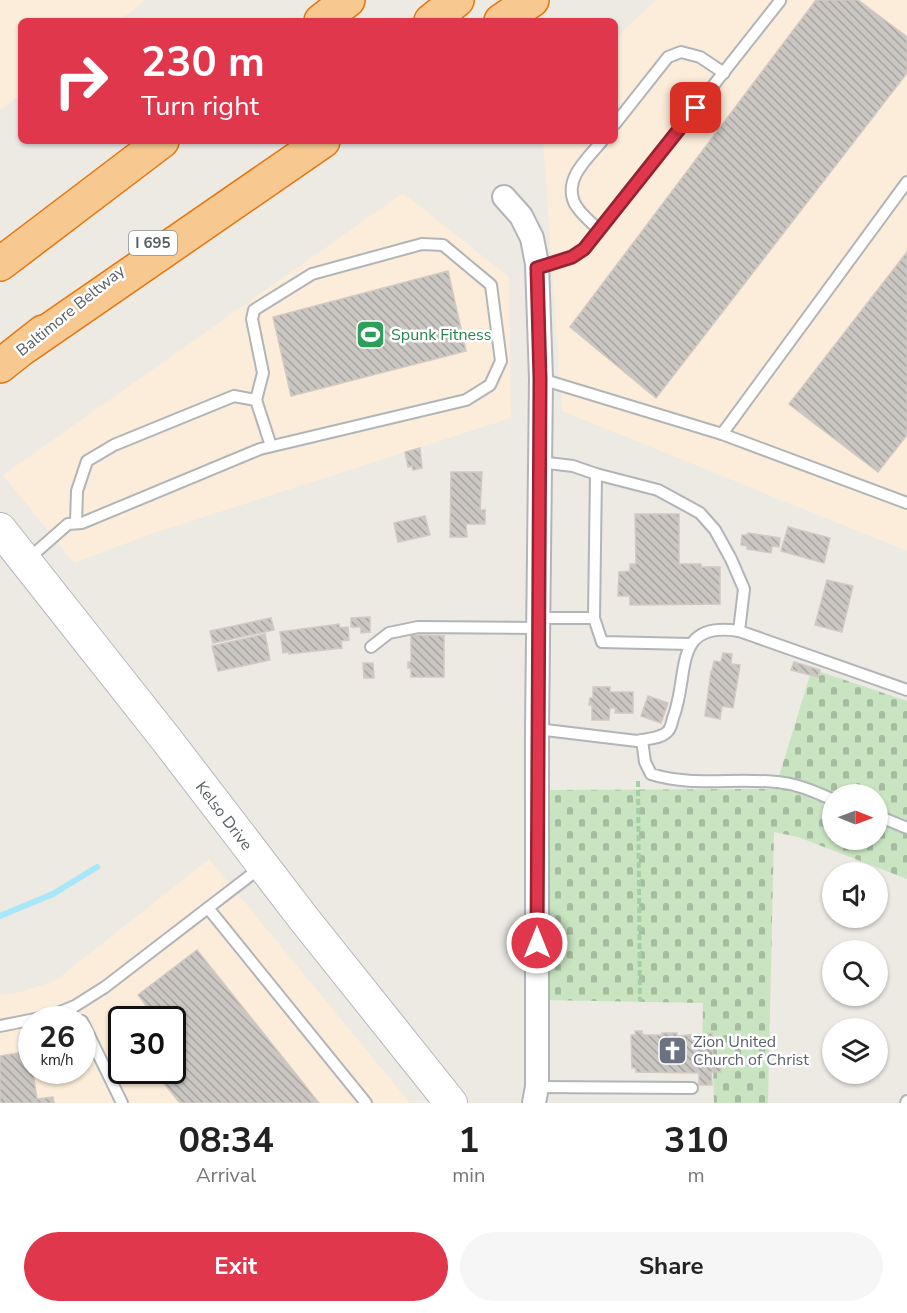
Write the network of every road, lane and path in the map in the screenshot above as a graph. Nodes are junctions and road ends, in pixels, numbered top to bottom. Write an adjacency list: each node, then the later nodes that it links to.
1 (348, 0): 5 (highway)
2 (457, 0): 6 (highway)
3 (532, 0): 7 (highway)
4 (780, 1): 8 (lane)
5 (325, 18)
6 (435, 18)
7 (505, 18)
8 (724, 73): 9 (lane); 16 (lane)
9 (618, 120)
10 (158, 144): 17 (highway)
11 (277, 144): 19 (highway, Baltimore Beltway / I 695)
12 (319, 144): 19 (highway)
13 (600, 144): 16 (lane)
14 (907, 182): 23 (lane)
15 (504, 197): 18 (street)
16 (599, 230): 18 (lane)
17 (0, 264)
18 (537, 268): 21 (street)
19 (26, 346): 20 (highway, Baltimore Beltway / I 695)
20 (0, 366)
21 (540, 379): 23 (lane); 25 (street)
22 (256, 400): 24 (lane); 24 (lane); 28 (lane)
23 (722, 434): 27 (lane)
24 (271, 446): 28 (lane)
25 (539, 462): 26 (lane); 32 (street)
26 (596, 474): 31 (lane); 33 (lane)
27 (907, 503)
28 (76, 523): 30 (lane)
29 (0, 529): 30 (street, Kelso Drive)
30 (25, 562): 42 (street, Kelso Drive)
31 (594, 618): 32 (lane); 34 (lane)
32 (538, 623): 35 (lane); 37 (street)
33 (739, 631): 34 (lane); 36 (lane)
34 (690, 644): 38 (lane)
35 (371, 647)
36 (907, 690)
37 (537, 729): 38 (lane); 50 (street)
38 (640, 740): 39 (lane); 44 (path)
39 (822, 796)
40 (888, 820): 41 (lane)
41 (907, 828)
42 (263, 866): 43 (lane); 53 (street, Kelso Drive)
43 (208, 908): 45 (lane); 52 (lane)
44 (640, 1001)
45 (75, 1006)
46 (18, 1022): 47 (lane)
47 (0, 1026)
48 (96, 1049): 51 (lane)
49 (692, 1088): 50 (lane)
50 (535, 1095)
51 (122, 1103)
52 (366, 1103)
53 (451, 1103)

